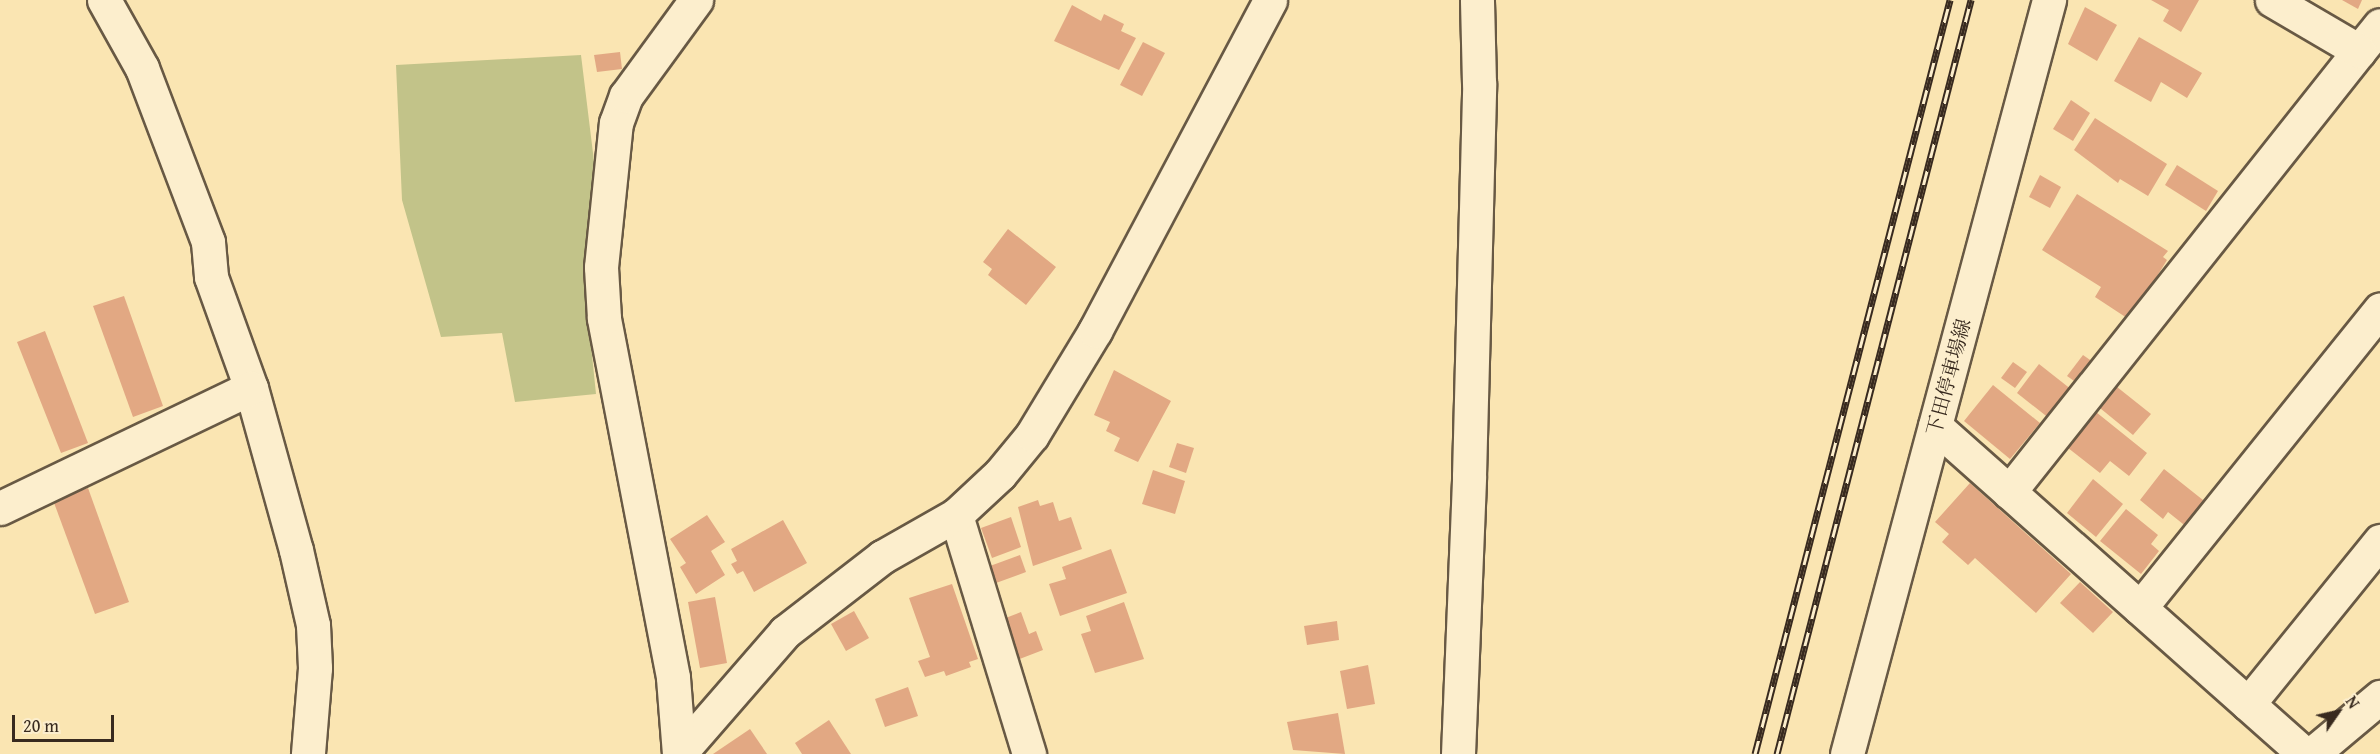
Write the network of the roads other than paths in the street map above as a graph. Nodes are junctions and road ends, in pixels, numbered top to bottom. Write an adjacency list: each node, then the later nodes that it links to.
1 (104, 0): 10 (street)
2 (696, 0): 20 (street)
3 (1270, 0): 14 (street)
4 (1477, 0): 22 (street)
5 (2049, 0): 11 (street, 下田停車場線)
6 (2272, 0): 8 (street)
7 (2380, 25): 8 (street)
8 (2359, 51): 12 (street)
9 (2378, 315): 16 (street)
10 (251, 388): 13 (street); 19 (street)
11 (1935, 426): 12 (street); 23 (street, 下田停車場線)
12 (2009, 492): 16 (street)
13 (0, 508)
14 (956, 515): 20 (street); 21 (street)
15 (2380, 541): 18 (street)
16 (2140, 608): 18 (street)
17 (2380, 697): 25 (street)
18 (2248, 704): 24 (street)
19 (308, 754)
20 (679, 754)
21 (1029, 754)
22 (1458, 754)
23 (1847, 754)
24 (2306, 754)
25 (2312, 754)

